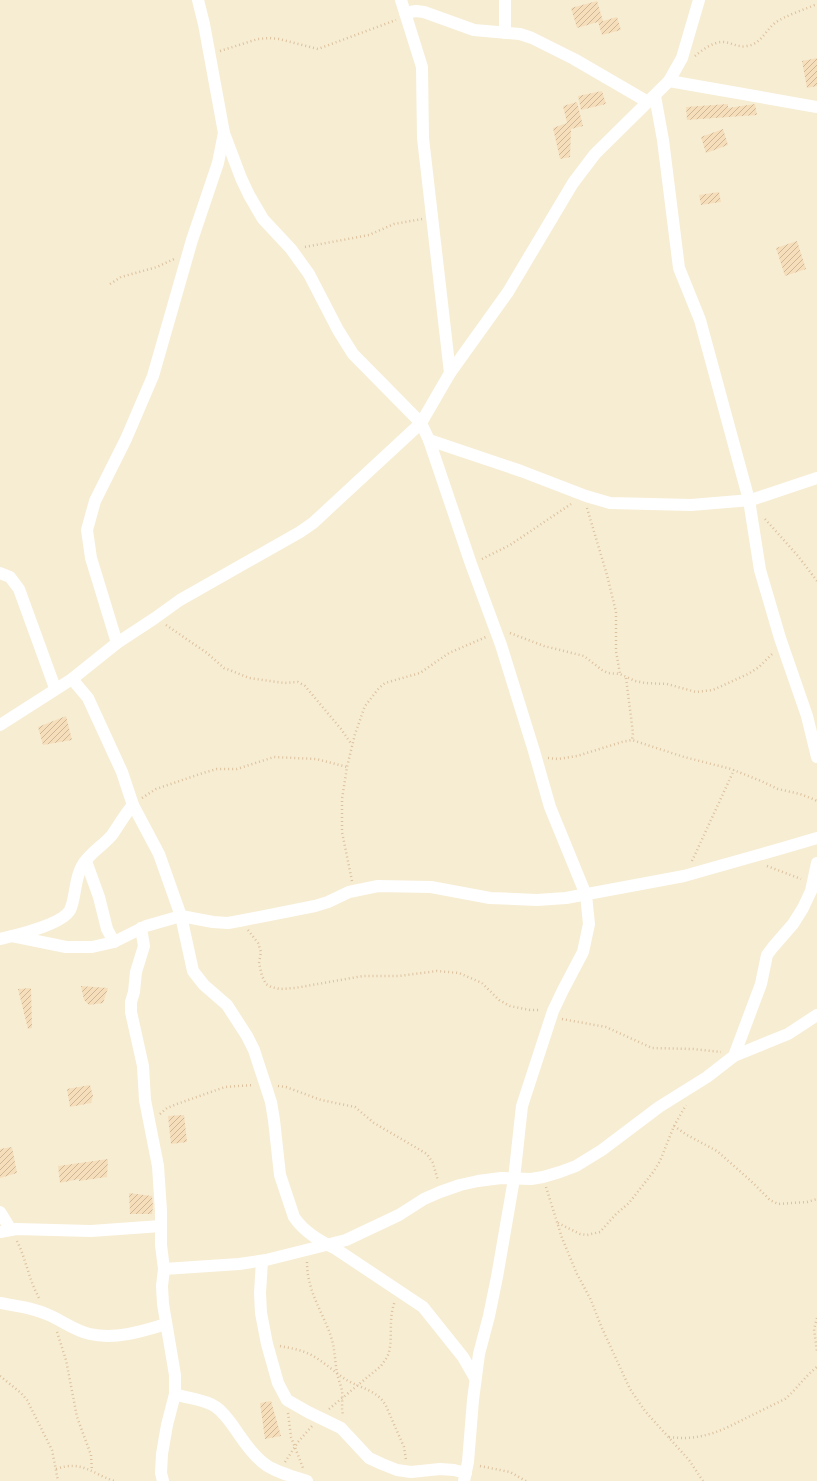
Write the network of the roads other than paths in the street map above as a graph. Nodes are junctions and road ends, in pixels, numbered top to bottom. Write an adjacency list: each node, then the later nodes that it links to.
1 (198, 0): 10 (street)
2 (402, 0): 5 (street)
3 (505, 0): 6 (street)
4 (699, 0): 7 (street)
5 (406, 14): 6 (street); 11 (street)
6 (505, 33): 8 (street)
7 (669, 81): 8 (street); 9 (street)
8 (652, 99): 11 (street); 15 (street)
9 (817, 107)
10 (224, 133): 12 (street); 17 (street)
11 (450, 373): 12 (street)
12 (421, 423): 13 (street); 17 (street)
13 (429, 440): 15 (street); 26 (street)
14 (817, 478): 15 (street)
15 (749, 500): 21 (street)
16 (0, 573): 19 (street)
17 (117, 643): 18 (street)
18 (72, 679): 19 (street); 22 (street)
19 (56, 688): 20 (street)
20 (0, 725)
21 (817, 758)
22 (134, 805): 24 (street); 27 (street)
23 (817, 838): 26 (street)
24 (86, 861): 29 (street); 31 (street)
25 (817, 863): 33 (street)
26 (586, 895): 27 (street); 34 (street)
27 (181, 916): 28 (street); 38 (street)
28 (141, 928): 31 (street); 36 (street)
29 (12, 936): 30 (street); 31 (street)
30 (0, 939)
31 (114, 942)
32 (817, 1015): 33 (street)
33 (734, 1056): 34 (street)
34 (514, 1179): 38 (street); 43 (street)
35 (0, 1212): 37 (street)
36 (161, 1226): 37 (street); 40 (street)
37 (6, 1231)
38 (326, 1245): 39 (street); 43 (street)
39 (262, 1261): 40 (street); 45 (street)
40 (164, 1269): 42 (street)
41 (0, 1303): 42 (street)
42 (166, 1324): 44 (street)
43 (476, 1378): 45 (street)
44 (175, 1394): 46 (street); 47 (street)
45 (466, 1472)
46 (163, 1481)
47 (306, 1481)

